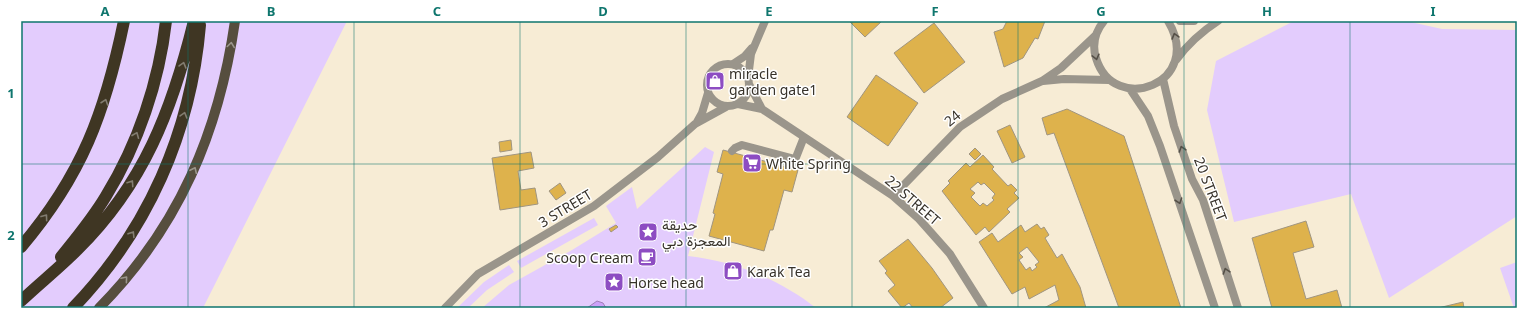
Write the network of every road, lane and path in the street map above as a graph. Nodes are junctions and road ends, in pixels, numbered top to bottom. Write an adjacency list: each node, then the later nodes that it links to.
1 (124, 21): 29 (highway, one-way to 1)
2 (166, 21): 30 (highway, one-way to 2)
3 (194, 21): 30 (highway, one-way to 3)
4 (200, 21): 32 (highway, one-way to 4)
5 (235, 21): 33 (main road, one-way to 5)
6 (765, 21): 13 (street)
7 (1104, 21): 12 (street)
8 (1168, 21): 14 (street, one-way to 8)
9 (1180, 21): 10 (street)
10 (1194, 21)
11 (1218, 21): 14 (street)
12 (1096, 36): 17 (street, one-way to 17); 19 (street, 24)
13 (754, 46): 15 (street); 18 (street)
14 (1175, 62): 16 (street)
15 (733, 64): 18 (street); 21 (street)
16 (1163, 79): 20 (street); 37 (street, 20 STREET, one-way to 16)
17 (1109, 80): 19 (street, 24); 20 (street)
18 (749, 81): 22 (street); 24 (street, 22 STREET)
19 (1042, 81): 28 (street, 24)
20 (1130, 89): 36 (street, one-way to 36)
21 (708, 93): 23 (street); 25 (street, 3 STREET)
22 (738, 104): 23 (street); 24 (street, 22 STREET)
23 (726, 106): 25 (street, 3 STREET)
24 (762, 109): 26 (street, 22 STREET)
25 (695, 124): 34 (street, 3 STREET)
26 (804, 137): 27 (street); 28 (street, 22 STREET)
27 (732, 151)
28 (893, 196): 35 (street, 22 STREET)
29 (21, 247)
30 (39, 284): 31 (highway)
31 (21, 301)
32 (73, 308)
33 (99, 308)
34 (445, 308)
35 (984, 308)
36 (1215, 308)
37 (1238, 308)

